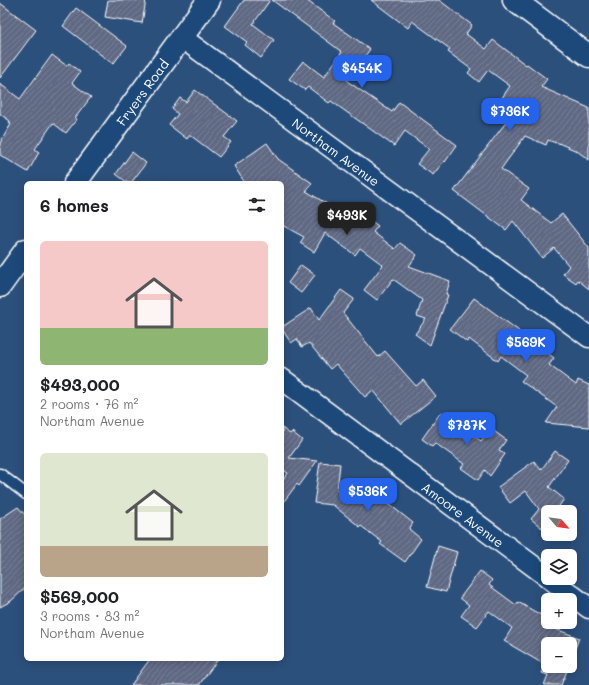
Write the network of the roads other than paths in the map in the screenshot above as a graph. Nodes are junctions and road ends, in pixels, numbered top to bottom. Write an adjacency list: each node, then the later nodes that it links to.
1 (209, 0): 3 (street, Fryers Road)
2 (514, 0): 4 (street)
3 (181, 37): 5 (street, Fryers Road); 8 (street, Northam Avenue)
4 (589, 56)
5 (76, 181)
6 (24, 253): 7 (street)
7 (0, 286)
8 (589, 337)
9 (284, 380): 12 (street, Amoore Avenue)
10 (0, 474): 11 (lane)
11 (24, 492)
12 (541, 572)
13 (558, 585): 14 (street, Amoore Avenue)
14 (589, 608)

